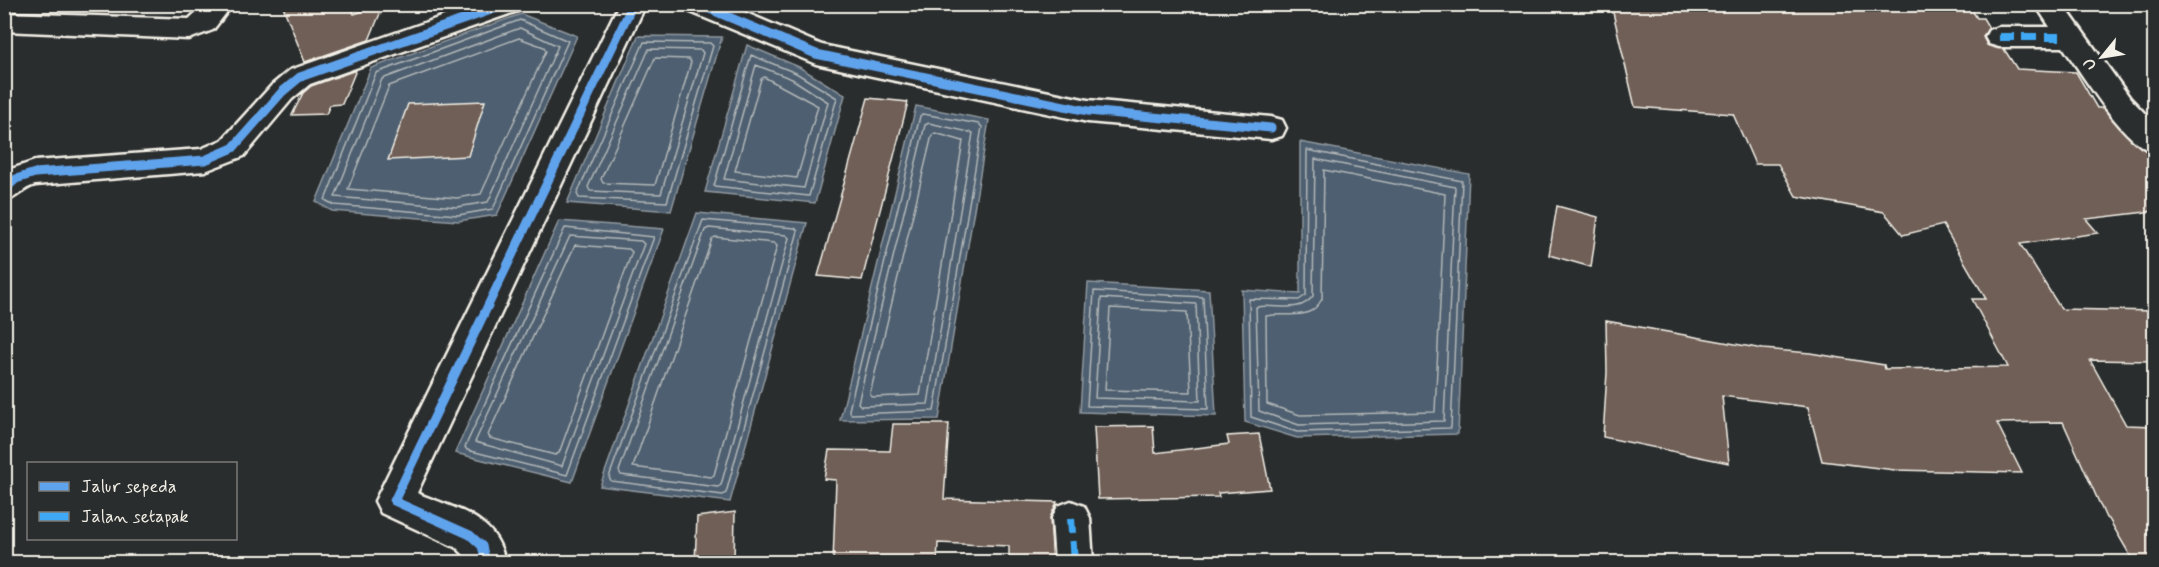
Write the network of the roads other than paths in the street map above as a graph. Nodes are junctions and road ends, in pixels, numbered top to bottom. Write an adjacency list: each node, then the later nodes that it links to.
1 (220, 4): 6 (street)
2 (508, 4): 11 (street)
3 (633, 4): 13 (street)
4 (698, 4): 9 (street)
5 (2048, 4): 8 (street)
6 (4, 22)
7 (1998, 37): 8 (street)
8 (2068, 37): 10 (street)
9 (1271, 128)
10 (2154, 141)
11 (4, 190)
12 (1071, 518): 14 (street)
13 (486, 562)
14 (1074, 562)

